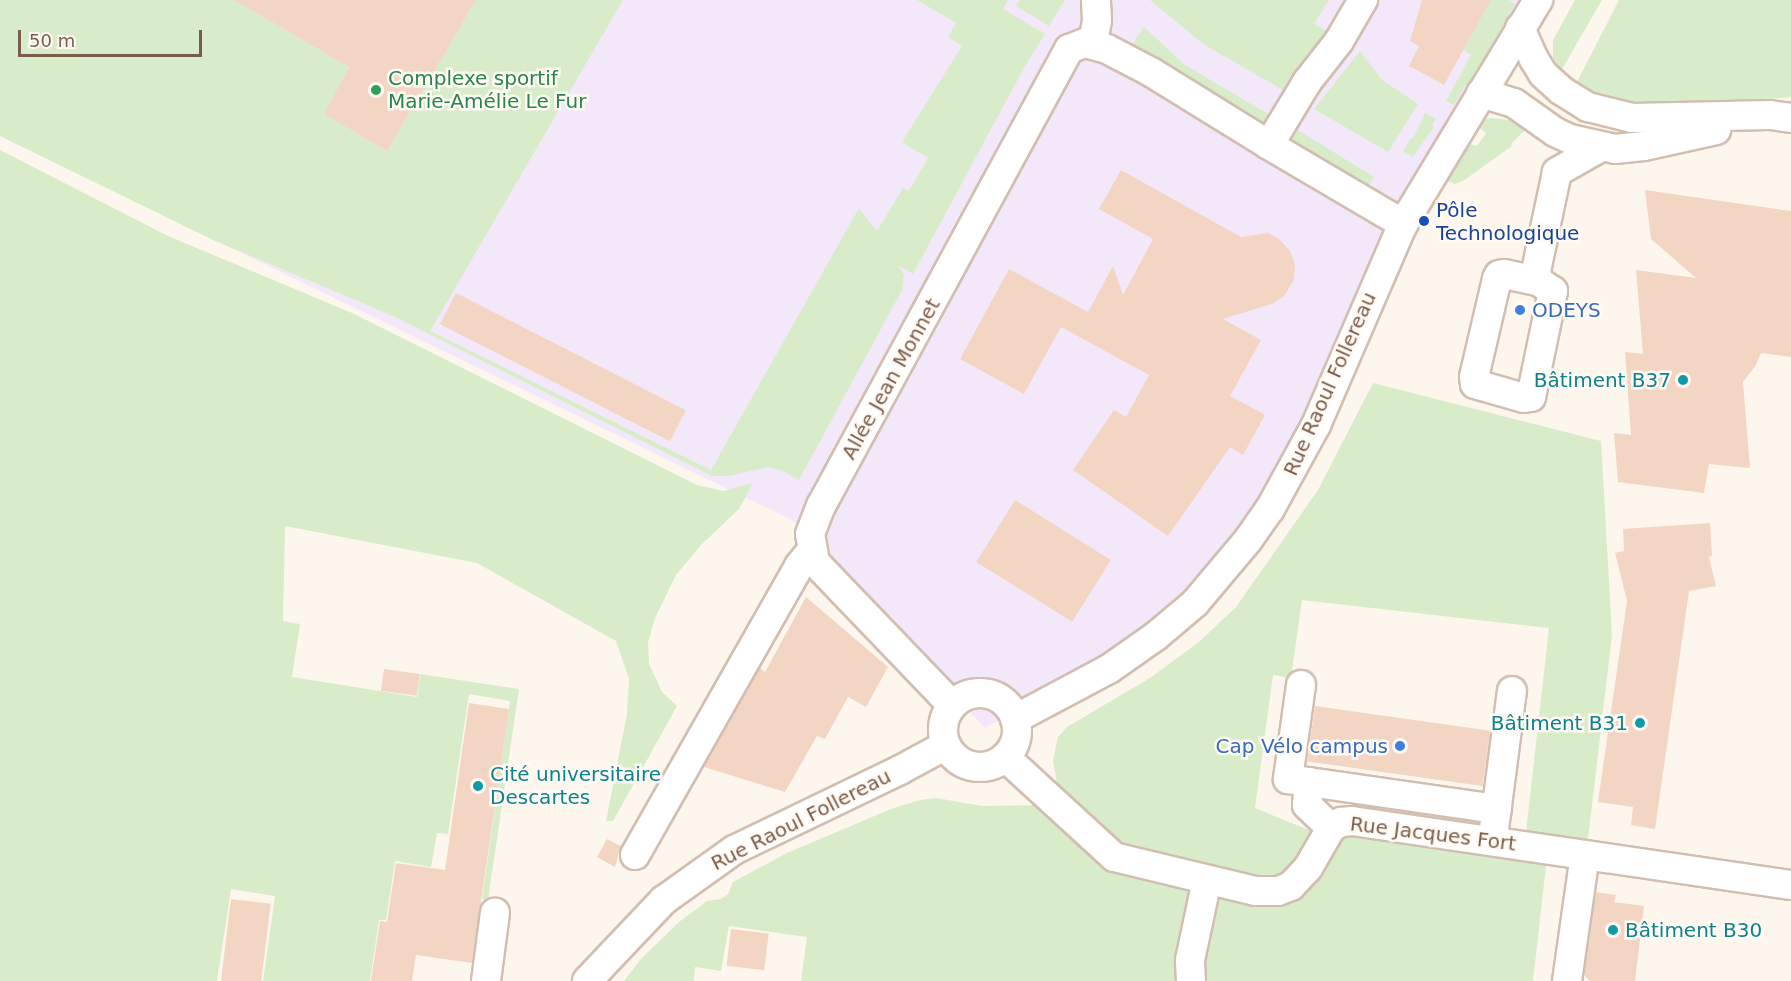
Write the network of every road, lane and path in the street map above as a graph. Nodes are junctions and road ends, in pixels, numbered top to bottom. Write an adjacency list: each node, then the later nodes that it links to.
1 (1096, 0): 5 (street)
2 (1363, 0): 9 (street)
3 (1538, 0): 4 (street, Rue Raoul Follereau)
4 (1520, 28): 6 (street, Rue Raoul Follereau); 7 (street)
5 (1093, 44): 9 (street); 12 (street, Allée Jean Monnet)
6 (1481, 93): 8 (street); 11 (street, Rue Raoul Follereau)
7 (1780, 116): 10 (street)
8 (1555, 132): 10 (street); 10 (street)
9 (1269, 146): 11 (street)
10 (1601, 147)
11 (1404, 224): 16 (street, Rue Raoul Follereau)
12 (811, 551): 15 (street); 23 (street)
13 (1301, 685): 19 (street)
14 (1512, 691): 20 (street)
15 (952, 705): 16 (street); 17 (street)
16 (1016, 719): 18 (street)
17 (946, 745): 18 (street); 29 (street, Rue Raoul Follereau)
18 (1005, 757): 25 (street, Rue Jacques Fort)
19 (1309, 782): 20 (street); 21 (street)
20 (1497, 809): 22 (street)
21 (1331, 828): 22 (street, Rue Jacques Fort); 25 (street, Rue Jacques Fort)
22 (1492, 841): 24 (street, Rue Jacques Fort)
23 (635, 855)
24 (1585, 855): 26 (street, Rue Jacques Fort); 31 (street)
25 (1207, 880): 30 (street)
26 (1791, 885)
27 (495, 913): 28 (street)
28 (486, 981)
29 (587, 981)
30 (1191, 981)
31 (1567, 981)

